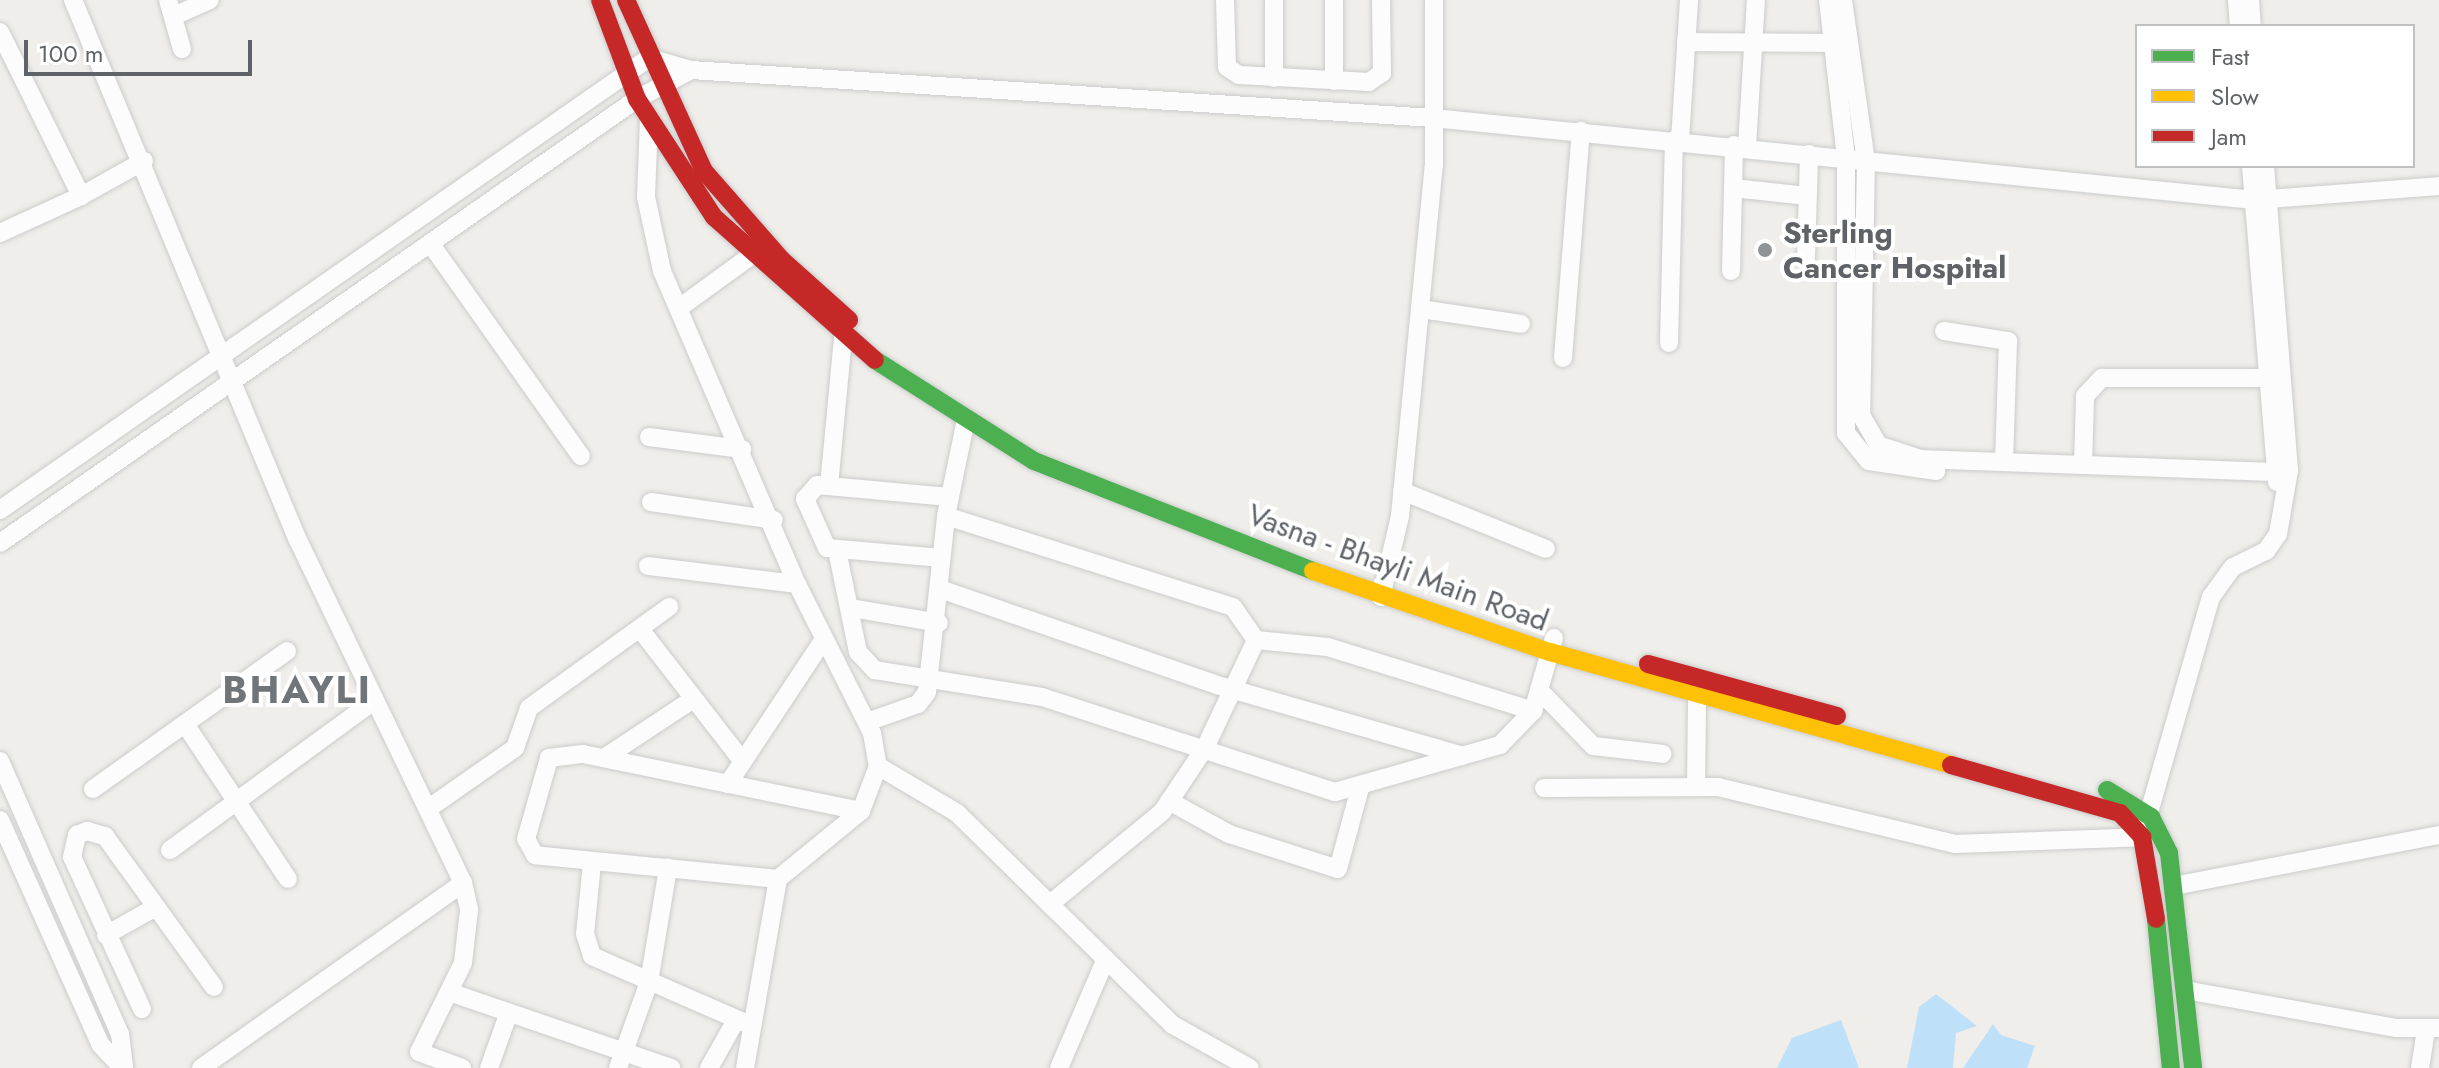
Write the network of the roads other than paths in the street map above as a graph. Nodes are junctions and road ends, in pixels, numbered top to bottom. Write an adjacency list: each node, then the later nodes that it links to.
1 (73, 0): 39 (street)
2 (210, 0): 17 (street)
3 (600, 0): 27 (main road, Vasna - Bhayli Main Road)
4 (626, 0): 25 (main road, Vasna - Bhayli Main Road)
5 (1225, 0): 28 (street)
6 (1274, 0): 28 (street)
7 (1334, 0): 29 (street)
8 (1381, 0): 29 (street)
9 (1422, 0): 32 (street)
10 (1434, 0): 32 (street)
11 (1689, 0): 21 (street)
12 (1756, 0): 22 (street)
13 (1828, 0): 23 (street)
14 (1843, 0): 40 (street)
15 (2237, 0): 18 (street)
16 (2250, 0): 19 (street)
17 (171, 8): 24 (street)
18 (2239, 24)
19 (2252, 24)
20 (0, 32): 45 (street)
21 (1686, 42): 22 (street); 35 (street)
22 (1753, 42): 23 (street); 36 (street)
23 (1834, 43): 38 (street)
24 (182, 49)
25 (649, 58): 26 (street); 27 (street); 30 (main road, Vasna - Bhayli Main Road)
26 (691, 70): 30 (street); 32 (street)
27 (628, 73): 31 (main road, Vasna - Bhayli Main Road); 59 (street)
28 (1274, 78): 29 (street)
29 (1334, 81)
30 (660, 85): 31 (street); 85 (main road, Vasna - Bhayli Main Road)
31 (637, 99): 33 (main road, Vasna - Bhayli Main Road); 49 (street)
32 (1427, 118): 34 (street); 54 (street); 85 (street)
33 (649, 119): 50 (main road, Vasna - Bhayli Main Road); 53 (street)
34 (1581, 131): 35 (street); 60 (street)
35 (1677, 140): 36 (street); 58 (street)
36 (1741, 146): 37 (street); 44 (street)
37 (1809, 154): 38 (street); 46 (street)
38 (1846, 158): 40 (street); 69 (street)
39 (144, 161): 45 (street); 59 (street)
40 (1866, 161): 47 (street); 67 (street)
41 (2252, 168): 47 (street)
42 (2265, 168): 47 (street)
43 (2439, 186): 47 (street)
44 (1733, 188): 46 (street); 52 (street)
45 (81, 196): 48 (street)
46 (1808, 196): 51 (street)
47 (2261, 200): 61 (street); 75 (street)
48 (0, 233)
49 (430, 243): 62 (street); 66 (street)
50 (752, 255): 53 (street); 57 (main road, Vasna - Bhayli Main Road)
51 (1806, 258)
52 (1731, 271)
53 (679, 308): 65 (street)
54 (1420, 309): 55 (street); 72 (street)
55 (1521, 324)
56 (1944, 331): 67 (street)
57 (843, 338): 63 (main road, Vasna - Bhayli Main Road); 71 (street)
58 (1669, 343)
59 (221, 351): 62 (street); 76 (street)
60 (1563, 358)
61 (2267, 378): 68 (street); 70 (street)
62 (230, 383): 79 (street); 100 (street)
63 (966, 419): 73 (street); 85 (main road, Vasna - Bhayli Main Road)
64 (649, 437): 65 (street)
65 (742, 449): 78 (street)
66 (581, 456)
67 (2004, 462): 68 (street)
68 (2083, 465): 69 (street)
69 (2119, 466): 70 (street)
70 (2274, 472): 75 (street)
71 (829, 486): 73 (street); 81 (street)
72 (1402, 491): 80 (street); 85 (street)
73 (949, 497): 77 (street)
74 (651, 502): 78 (street)
75 (2283, 508): 120 (street)
76 (0, 510)
77 (946, 516): 82 (street); 92 (street)
78 (774, 520): 84 (street)
79 (0, 543)
80 (1546, 549)
81 (837, 550): 82 (street); 88 (street)
82 (941, 558): 86 (street)
83 (648, 566): 84 (street)
84 (797, 584): 91 (street)
85 (1377, 587): 93 (main road, Vasna - Bhayli Main Road)
86 (940, 589): 89 (street); 96 (street)
87 (669, 607): 90 (street)
88 (851, 608): 89 (street); 95 (street)
89 (939, 623): 95 (street)
90 (640, 629): 99 (street); 118 (street)
91 (824, 639): 102 (street); 109 (street)
92 (1256, 640): 96 (street); 101 (street)
93 (1552, 645): 97 (street); 98 (main road, Vasna - Bhayli Main Road); 120 (main road, Vasna - Bhayli Main Road)
94 (287, 651): 103 (street)
95 (930, 680): 102 (street); 104 (street)
96 (1235, 689): 104 (street); 106 (street)
97 (1539, 690): 101 (street); 105 (street)
98 (1697, 698): 112 (street); 123 (main road, Vasna - Bhayli Main Road)
99 (693, 699): 107 (street); 109 (street)
100 (375, 700): 116 (street); 118 (street)
101 (1533, 711): 106 (street)
102 (867, 722): 110 (street)
103 (185, 724): 115 (street); 116 (street)
104 (1205, 748): 113 (street); 117 (street)
105 (1663, 754)
106 (1465, 756): 113 (street)
107 (604, 758): 111 (street); 125 (street)
108 (0, 761): 134 (street)
109 (743, 762): 111 (street)
110 (878, 766): 119 (street); 131 (street)
111 (728, 784): 119 (street)
112 (1696, 786): 114 (street); 123 (street)
113 (1360, 788): 117 (street)
114 (1544, 788)
115 (93, 789)
116 (236, 801): 124 (street); 127 (street)
117 (1169, 801): 131 (street)
118 (429, 808): 129 (street)
119 (861, 811): 128 (street)
120 (2151, 817): 123 (street); 130 (main road)
121 (0, 820): 135 (street)
122 (2439, 835): 130 (street)
123 (2142, 837): 156 (main road)
124 (170, 850)
125 (592, 863): 126 (street); 138 (street)
126 (668, 868): 128 (street); 138 (street)
127 (288, 879)
128 (778, 879): 144 (street)
129 (463, 883): 141 (street); 148 (street)
130 (2174, 886): 140 (main road)
131 (1050, 904): 137 (street)
132 (156, 907): 133 (street); 136 (street); 139 (street)
133 (94, 908): 134 (street); 136 (street)
134 (69, 918): 135 (street); 147 (street)
135 (47, 927): 147 (street)
136 (106, 935): 142 (street)
137 (1104, 963): 154 (street); 155 (street)
138 (649, 982): 144 (street); 146 (street)
139 (214, 987)
140 (2185, 990): 145 (street); 157 (main road)
141 (449, 992): 143 (street); 149 (street)
142 (142, 1009)
143 (509, 1012): 146 (street); 150 (street)
144 (744, 1023): 152 (street); 153 (street)
145 (2433, 1028): 158 (street)
146 (620, 1060): 151 (street)
147 (123, 1068)
148 (201, 1068)
149 (462, 1068)
150 (489, 1068)
151 (671, 1068)
152 (709, 1068)
153 (745, 1068)
154 (1059, 1068)
155 (1250, 1068)
156 (2171, 1068)
157 (2193, 1068)
158 (2420, 1068)

